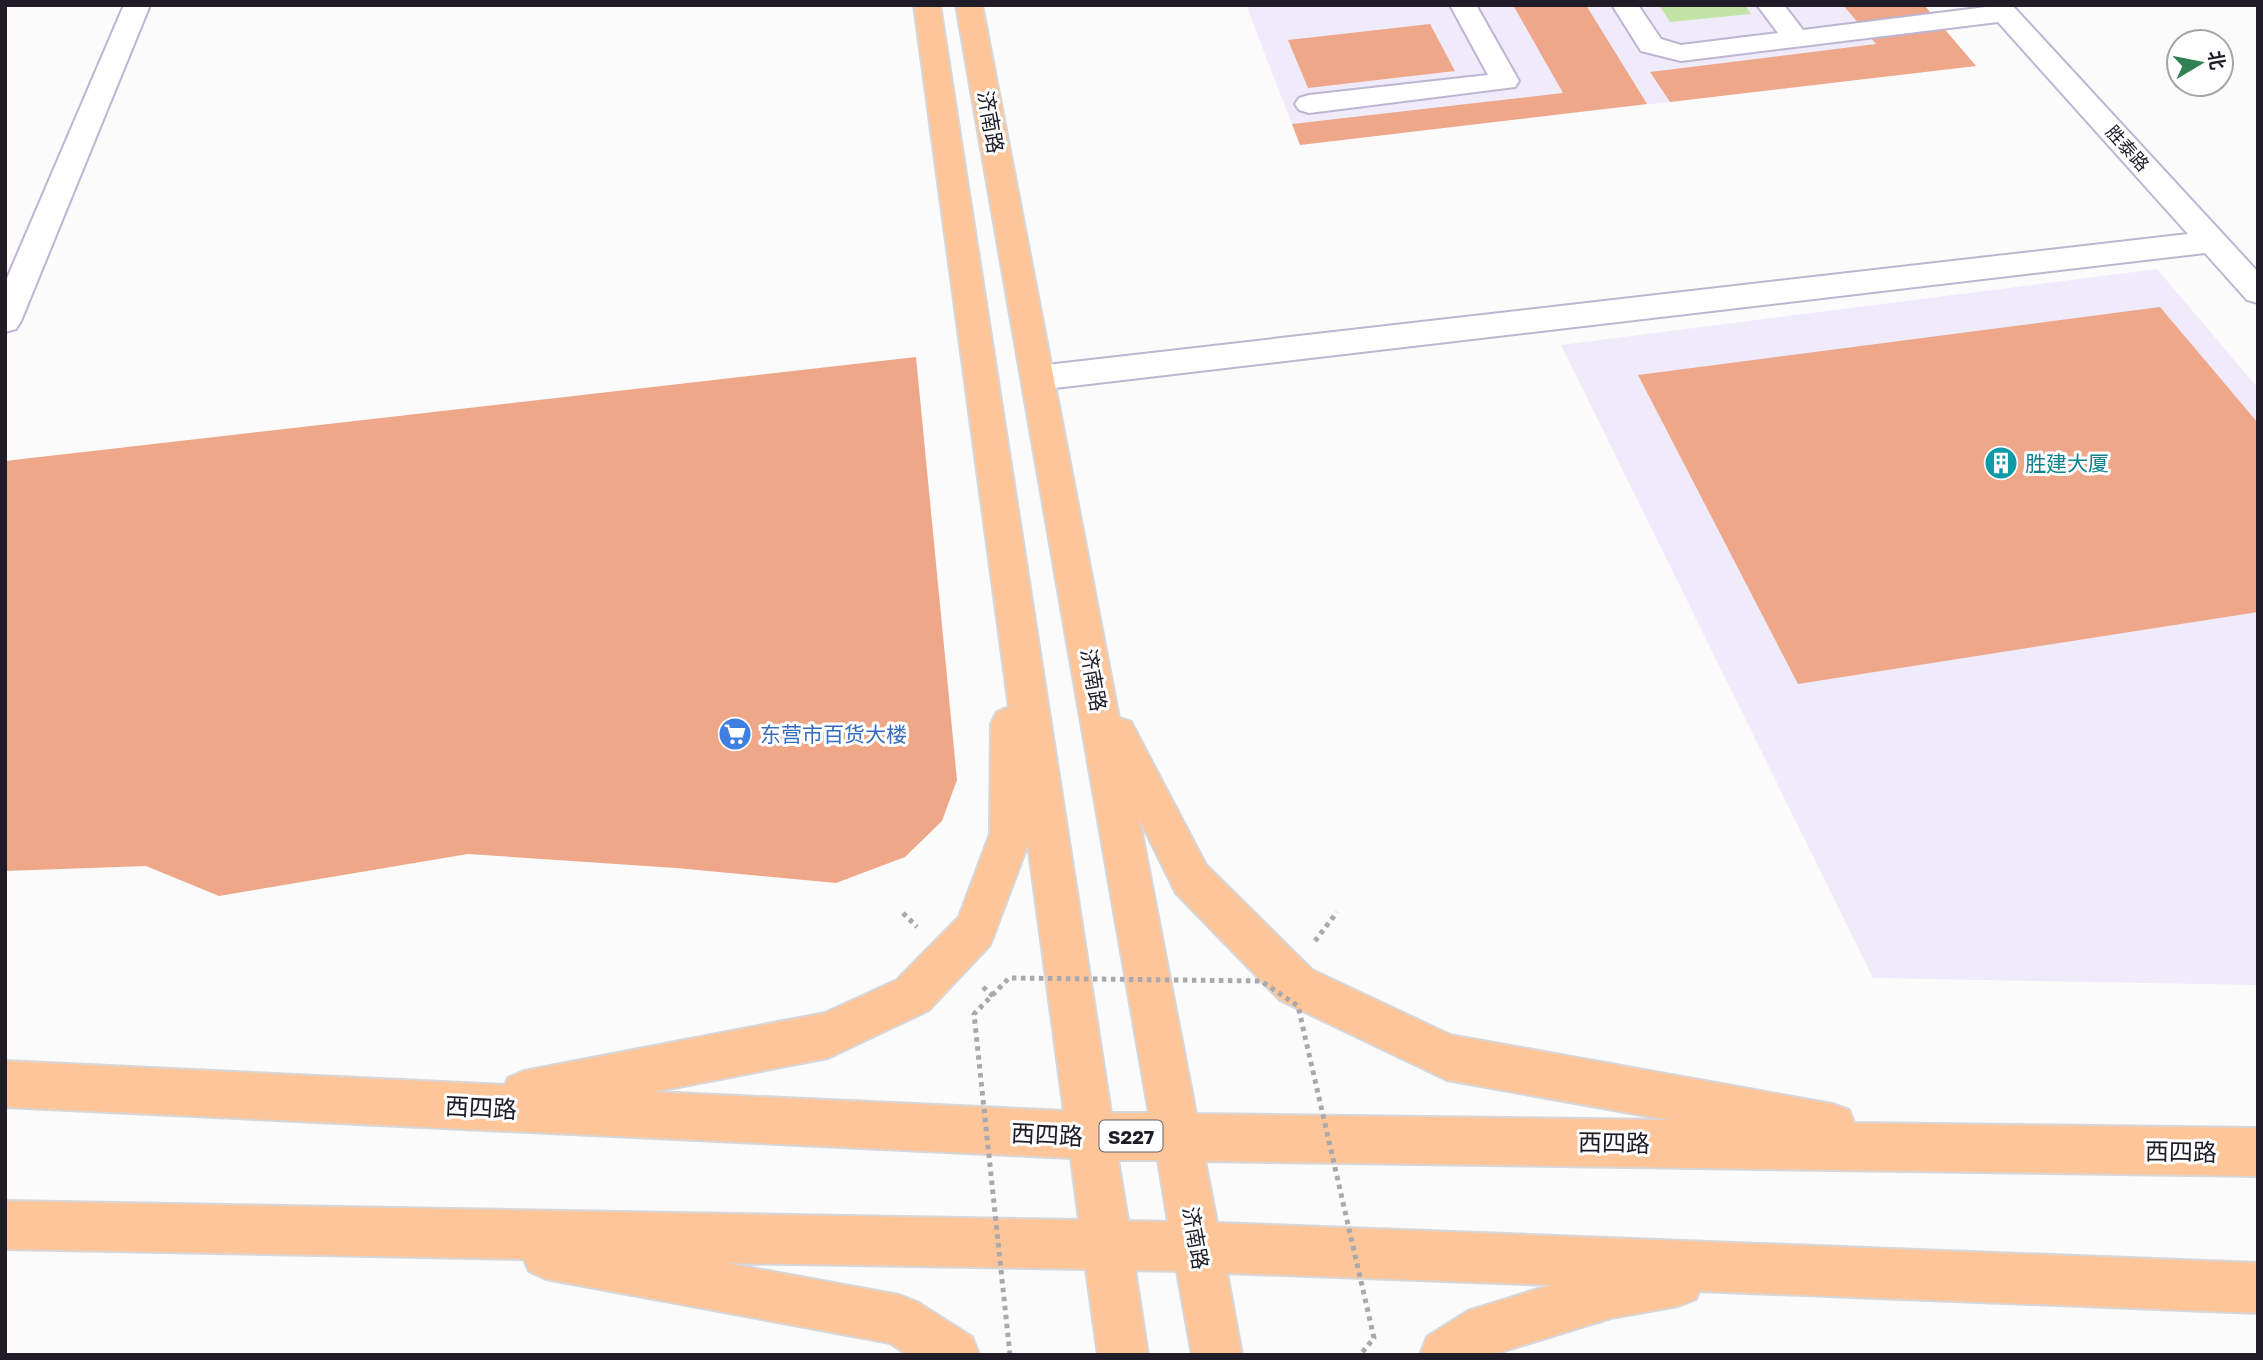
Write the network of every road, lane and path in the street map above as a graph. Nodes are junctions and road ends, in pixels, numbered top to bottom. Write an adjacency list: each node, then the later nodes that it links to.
1 (137, 5): 12 (street)
2 (926, 5): 14 (main road)
3 (969, 5): 13 (main road, 济南路)
4 (1463, 5): 9 (street)
5 (1625, 5): 8 (street)
6 (1770, 5): 8 (street)
7 (2001, 9): 8 (street); 10 (street, 胜泰路)
8 (1796, 39)
9 (1309, 104)
10 (2212, 242): 11 (street, 胜泰路); 13 (street)
11 (2258, 292)
12 (5, 321)
13 (1038, 378): 15 (main road, 济南路)
14 (1012, 596): 17 (main road); 19 (main road)
15 (1097, 695): 18 (main road, 济南路); 20 (main road)
16 (5, 1084): 17 (main road, 西四路 / S227)
17 (464, 1106): 19 (main road, 西四路 / S227)
18 (1179, 1135): 19 (main road, 西四路 / S227); 20 (main road, 西四路 / S227); 25 (main road, 济南路)
19 (1090, 1136): 24 (main road)
20 (1941, 1147): 21 (main road, 西四路 / S227)
21 (2258, 1152)
22 (5, 1225): 23 (main road)
23 (438, 1234): 24 (main road); 28 (main road)
24 (1106, 1246): 25 (main road); 30 (main road)
25 (1198, 1247): 26 (main road); 31 (main road, 济南路)
26 (1754, 1268): 27 (main road); 33 (main road)
27 (2258, 1287)
28 (954, 1355)
29 (1010, 1355): 32 (path, bridge)
30 (1123, 1355)
31 (1217, 1355)
32 (1360, 1355)
33 (1445, 1355)

